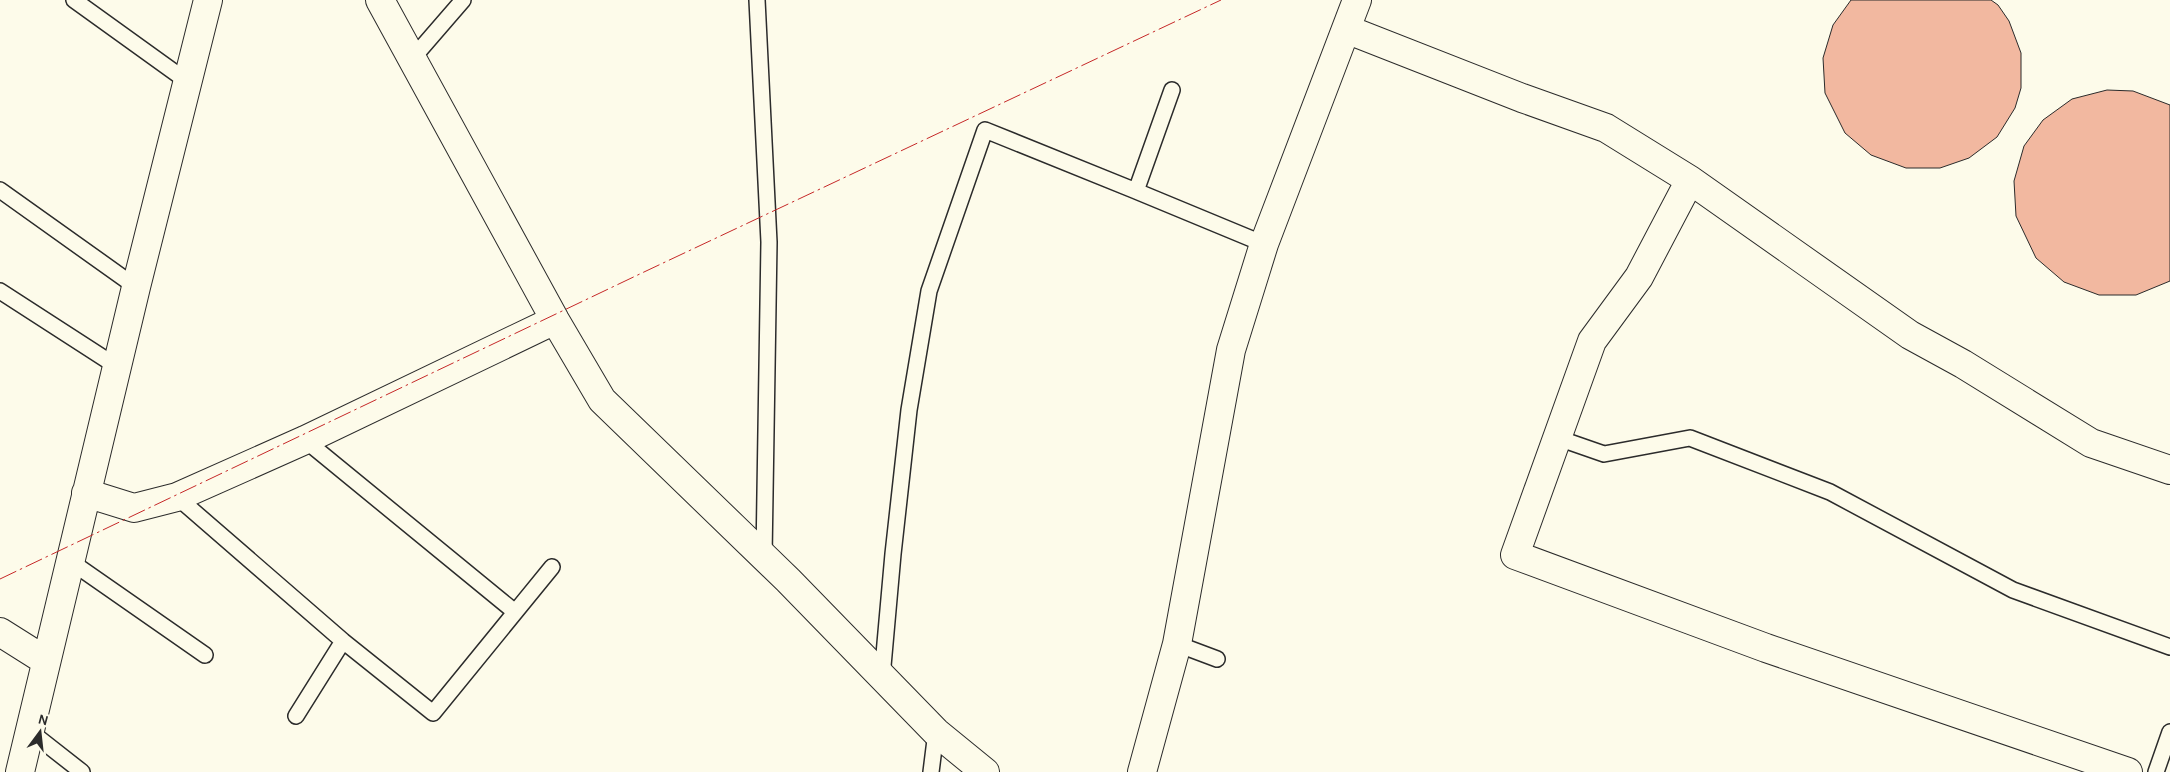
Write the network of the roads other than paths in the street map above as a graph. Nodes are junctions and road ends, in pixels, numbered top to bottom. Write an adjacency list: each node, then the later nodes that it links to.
1 (74, 0): 9 (lane)
2 (208, 0): 9 (street)
3 (380, 0): 8 (street)
4 (463, 0): 8 (lane)
5 (757, 0): 24 (lane)
6 (1357, 0): 7 (street)
7 (1346, 29): 11 (street); 14 (street)
8 (412, 59): 17 (street)
9 (188, 82): 15 (street)
10 (1172, 90): 13 (lane)
11 (1690, 180): 19 (street); 21 (street)
12 (0, 190): 15 (lane)
13 (1136, 191): 14 (lane); 35 (lane)
14 (1264, 244): 30 (street)
15 (136, 287): 18 (street)
16 (0, 291): 18 (lane)
17 (555, 320): 20 (street); 24 (street)
18 (116, 366): 22 (street)
19 (1558, 438): 31 (lane); 45 (street)
20 (306, 440): 23 (street); 27 (lane)
21 (2170, 470)
22 (86, 494): 23 (street); 25 (street)
23 (177, 497): 29 (lane)
24 (764, 556): 35 (street)
25 (70, 561): 32 (lane); 34 (street)
26 (552, 568): 27 (lane)
27 (515, 612): 29 (lane)
28 (0, 632): 34 (street)
29 (343, 641): 36 (lane)
30 (1177, 644): 33 (lane); 44 (street)
31 (2170, 648)
32 (205, 655)
33 (1217, 658)
34 (46, 661): 37 (street)
35 (882, 677): 38 (street)
36 (296, 716)
37 (31, 732): 40 (street); 41 (lane)
38 (936, 732): 42 (lane); 43 (street)
39 (2170, 732): 46 (lane)
40 (20, 772)
41 (82, 772)
42 (931, 772)
43 (985, 772)
44 (1142, 772)
45 (2128, 772)
46 (2156, 772)

